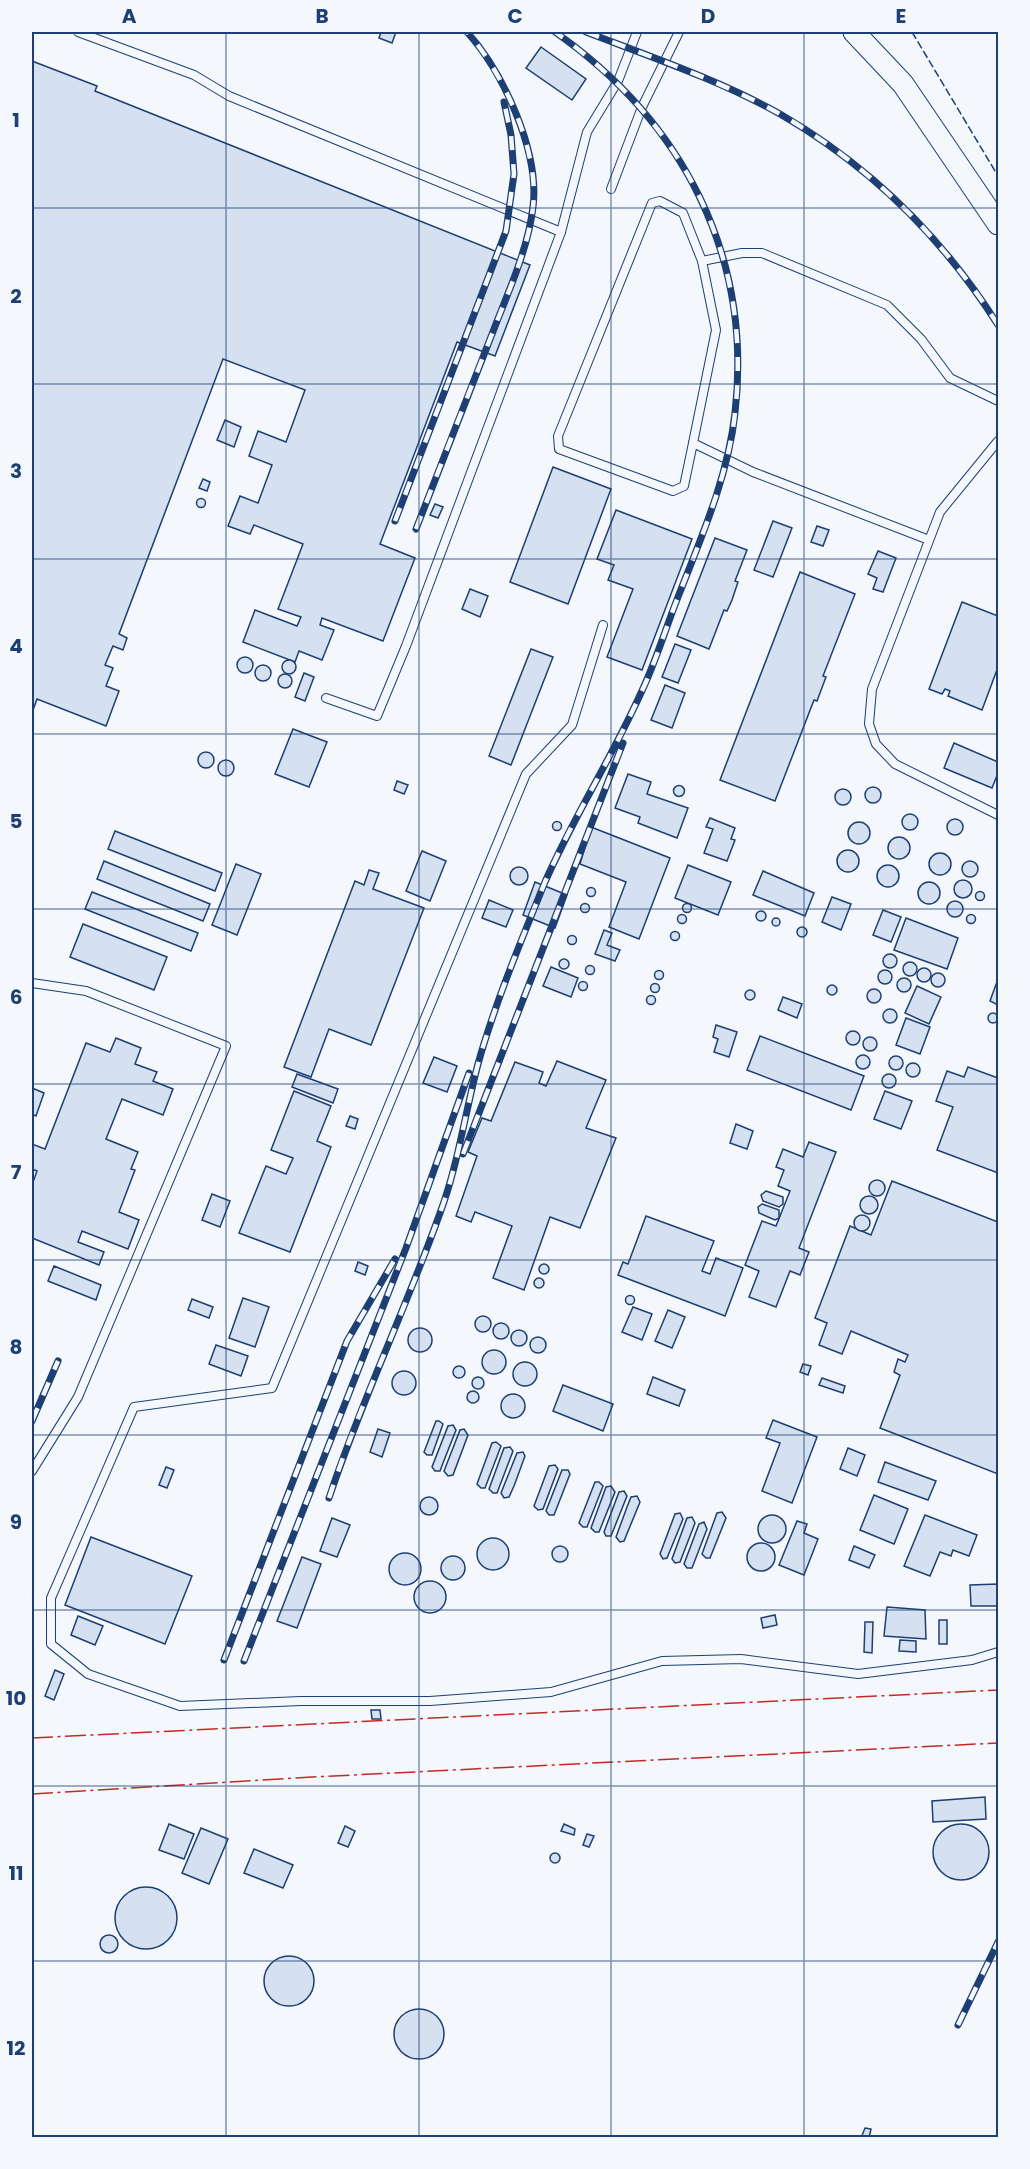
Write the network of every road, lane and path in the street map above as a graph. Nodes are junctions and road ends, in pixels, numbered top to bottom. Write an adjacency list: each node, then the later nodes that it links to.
1 (78, 32): 7 (lane)
2 (637, 32): 7 (lane)
3 (679, 32): 5 (lane)
4 (854, 32): 6 (street)
5 (611, 189)
6 (999, 224)
7 (561, 232): 14 (lane)
8 (702, 261): 9 (lane); 11 (lane); 11 (lane)
9 (999, 401)
10 (999, 441): 12 (lane)
11 (693, 443): 12 (lane)
12 (929, 540): 15 (lane)
13 (603, 625): 18 (lane)
14 (326, 698)
15 (999, 815)
16 (32, 983): 17 (lane)
17 (32, 1471)
18 (999, 1652)

